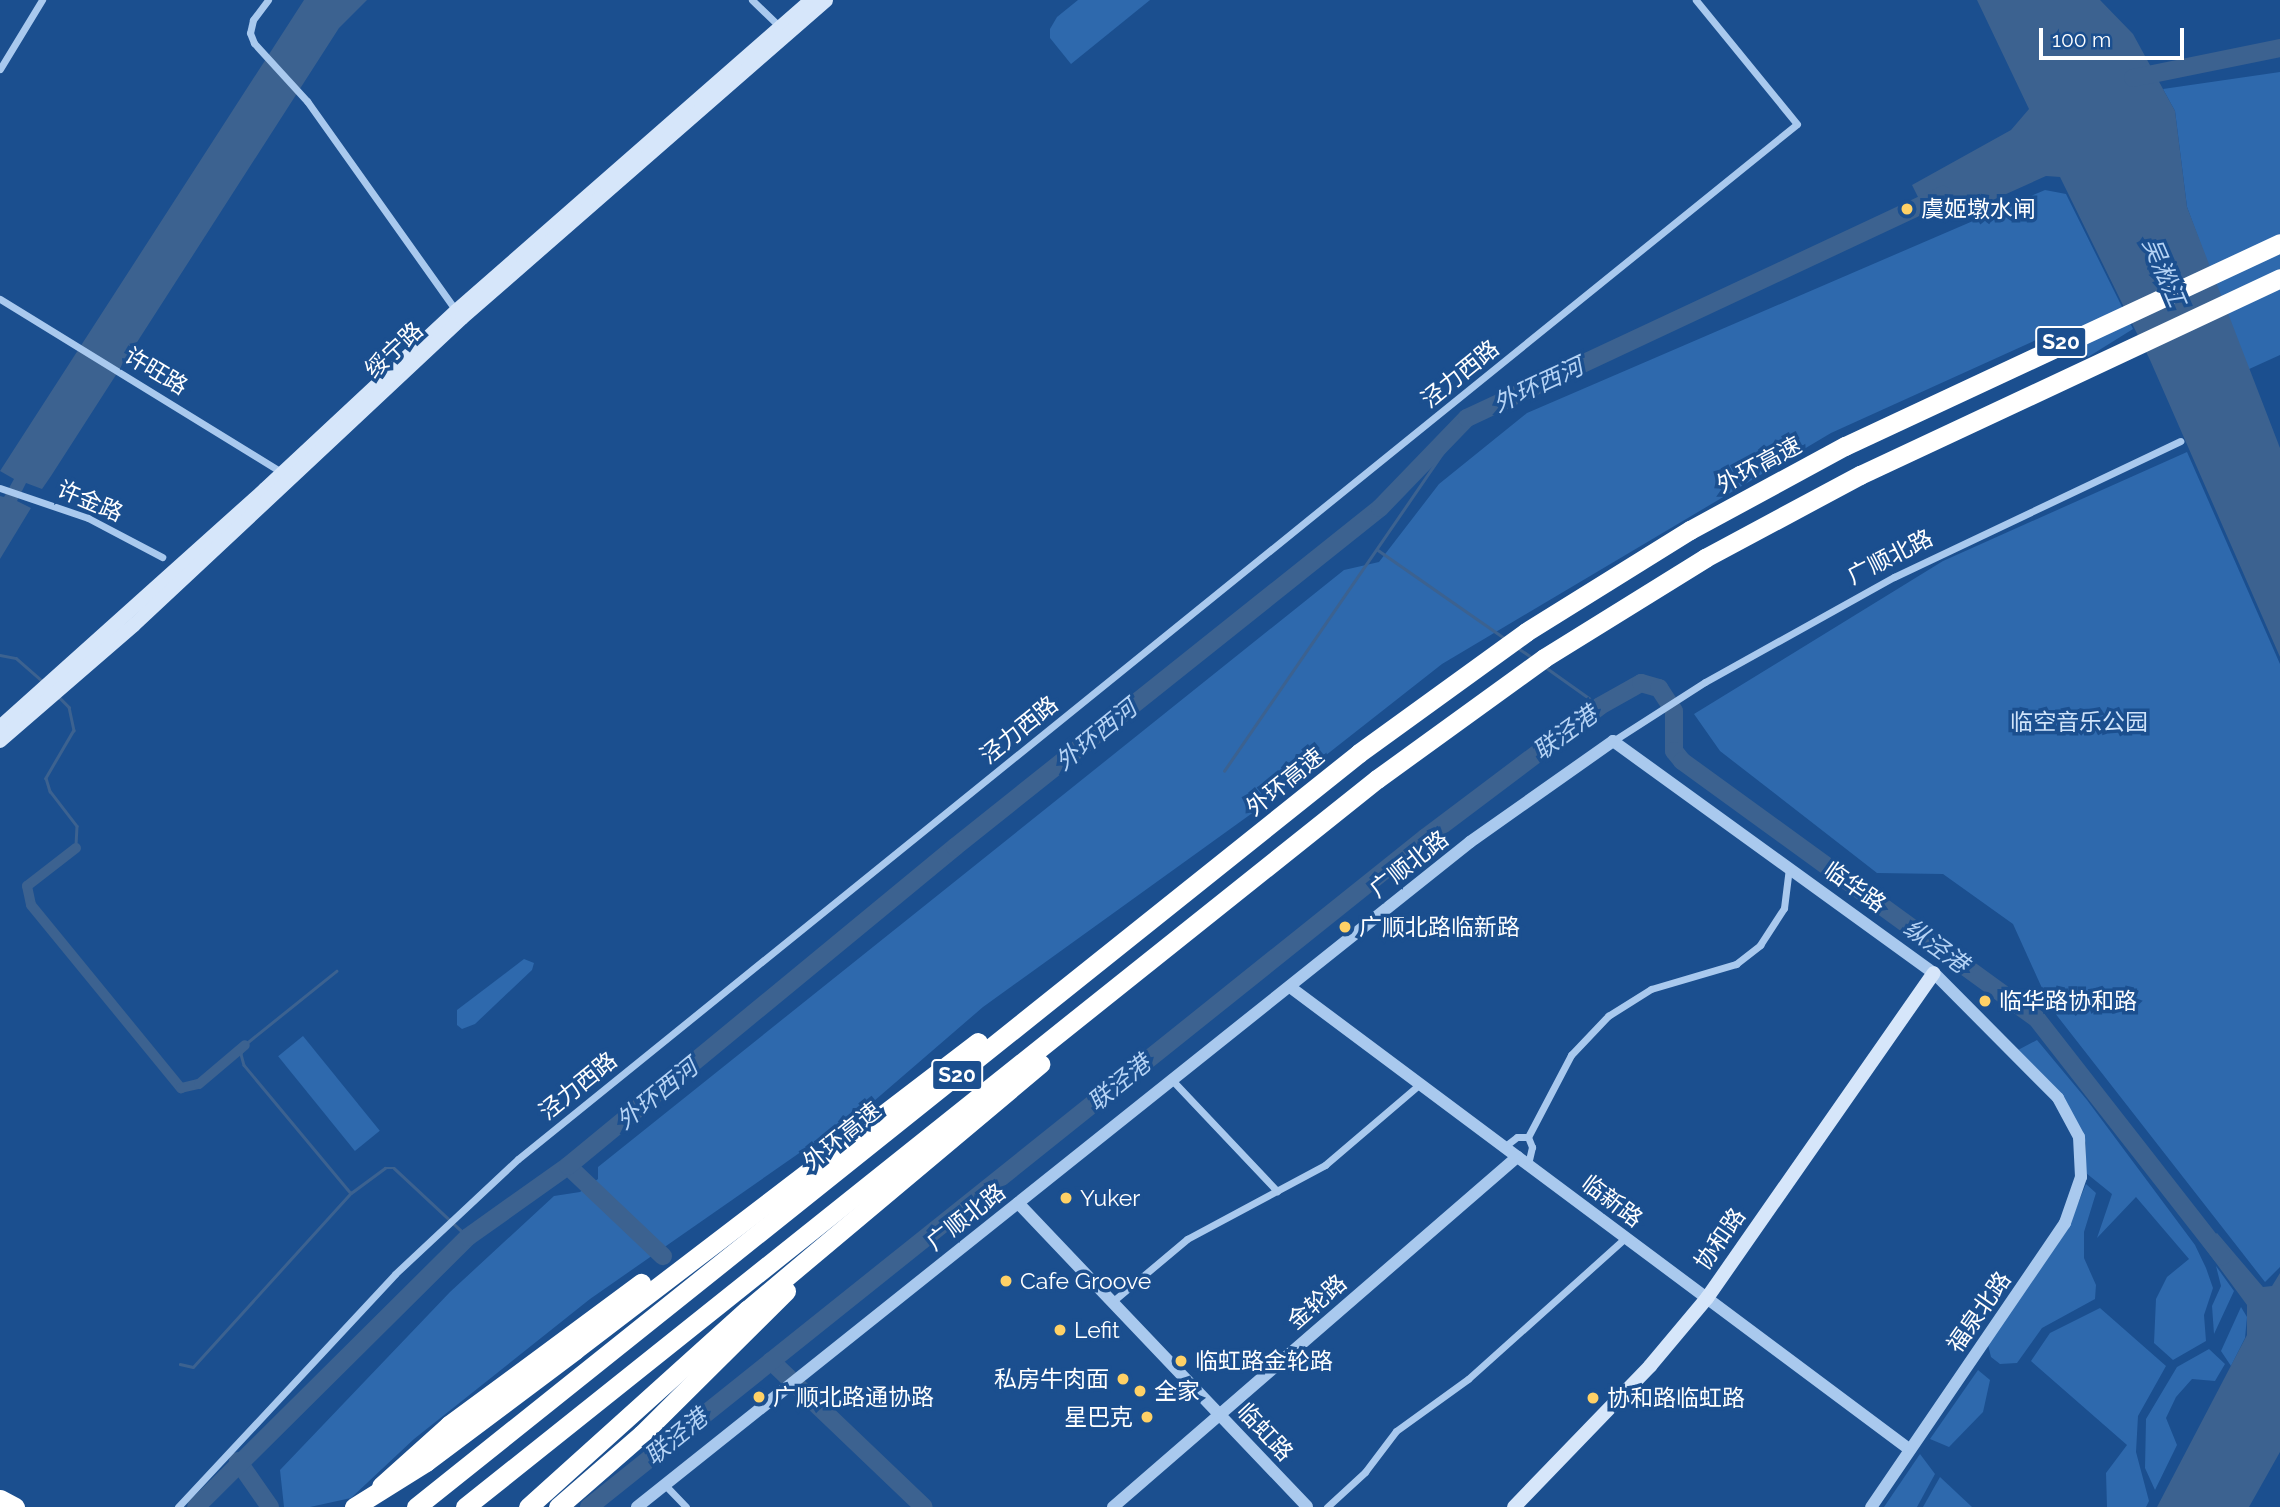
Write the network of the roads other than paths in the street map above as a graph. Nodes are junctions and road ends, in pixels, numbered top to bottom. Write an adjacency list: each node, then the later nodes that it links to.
1 (42, 0): 8 (street)
2 (268, 0): 12 (street)
3 (752, 0): 7 (street)
4 (811, 0): 7 (main road, 绥宁路)
5 (826, 0): 12 (main road, 绥宁路)
6 (1696, 0): 45 (street, 泾力西路)
7 (780, 27): 12 (main road, 绥宁路)
8 (0, 69)
9 (2280, 243): 22 (highway, 外环高速 / S20)
10 (2280, 278): 23 (highway, S20)
11 (0, 299): 14 (street, 许旺路)
12 (459, 314): 14 (main road, 绥宁路)
13 (2180, 441): 20 (street, 广顺北路)
14 (286, 476): 17 (main road, 绥宁路)
15 (3, 488): 16 (street, 许金路)
16 (162, 557)
17 (49, 689): 18 (main road, 绥宁路); 19 (main road, 绥宁路)
18 (0, 727)
19 (0, 741)
20 (1613, 741): 21 (street, 临华路); 25 (street, 广顺北路)
21 (1790, 867): 24 (street, 临华路); 29 (street)
22 (1189, 890): 32 (highway); 48 (highway, 外环高速 / S20)
23 (1208, 914): 35 (highway); 49 (highway, S20)
24 (1934, 973): 28 (street, 临华路); 37 (main road, 协和路)
25 (1290, 987): 26 (street, 广顺北路); 27 (street, 临新路)
26 (1172, 1080): 33 (street); 34 (street, 广顺北路)
27 (1420, 1084): 30 (street, 临新路); 33 (street)
28 (2075, 1128): 40 (street, 福泉北路)
29 (1528, 1137): 30 (street); 31 (street)
30 (1504, 1147): 31 (street, 临新路)
31 (1523, 1161): 36 (street, 临新路); 39 (street, 金轮路)
32 (816, 1165): 46 (highway, bridge); 47 (highway)
33 (1277, 1191): 38 (street)
34 (1018, 1203): 38 (street, 临虹路); 41 (street, 广顺北路)
35 (862, 1215): 50 (highway); 51 (highway)
36 (1626, 1237): 37 (street, 临新路); 56 (street)
37 (1707, 1298): 40 (street, 临新路); 57 (main road, 协和路)
38 (1112, 1302): 39 (street, 临虹路)
39 (1220, 1415): 54 (street, 金轮路); 55 (street, 临虹路)
40 (1909, 1448): 58 (street, 福泉北路)
41 (665, 1485): 52 (street, 广顺北路); 53 (street)
42 (0, 1500): 43 (highway); 44 (highway)
43 (7, 1507)
44 (15, 1507)
45 (178, 1507)
46 (354, 1507)
47 (360, 1507)
48 (416, 1507)
49 (466, 1507)
50 (528, 1507)
51 (558, 1507)
52 (637, 1507)
53 (686, 1507)
54 (1113, 1507)
55 (1307, 1507)
56 (1327, 1507)
57 (1514, 1507)
58 (1871, 1507)

